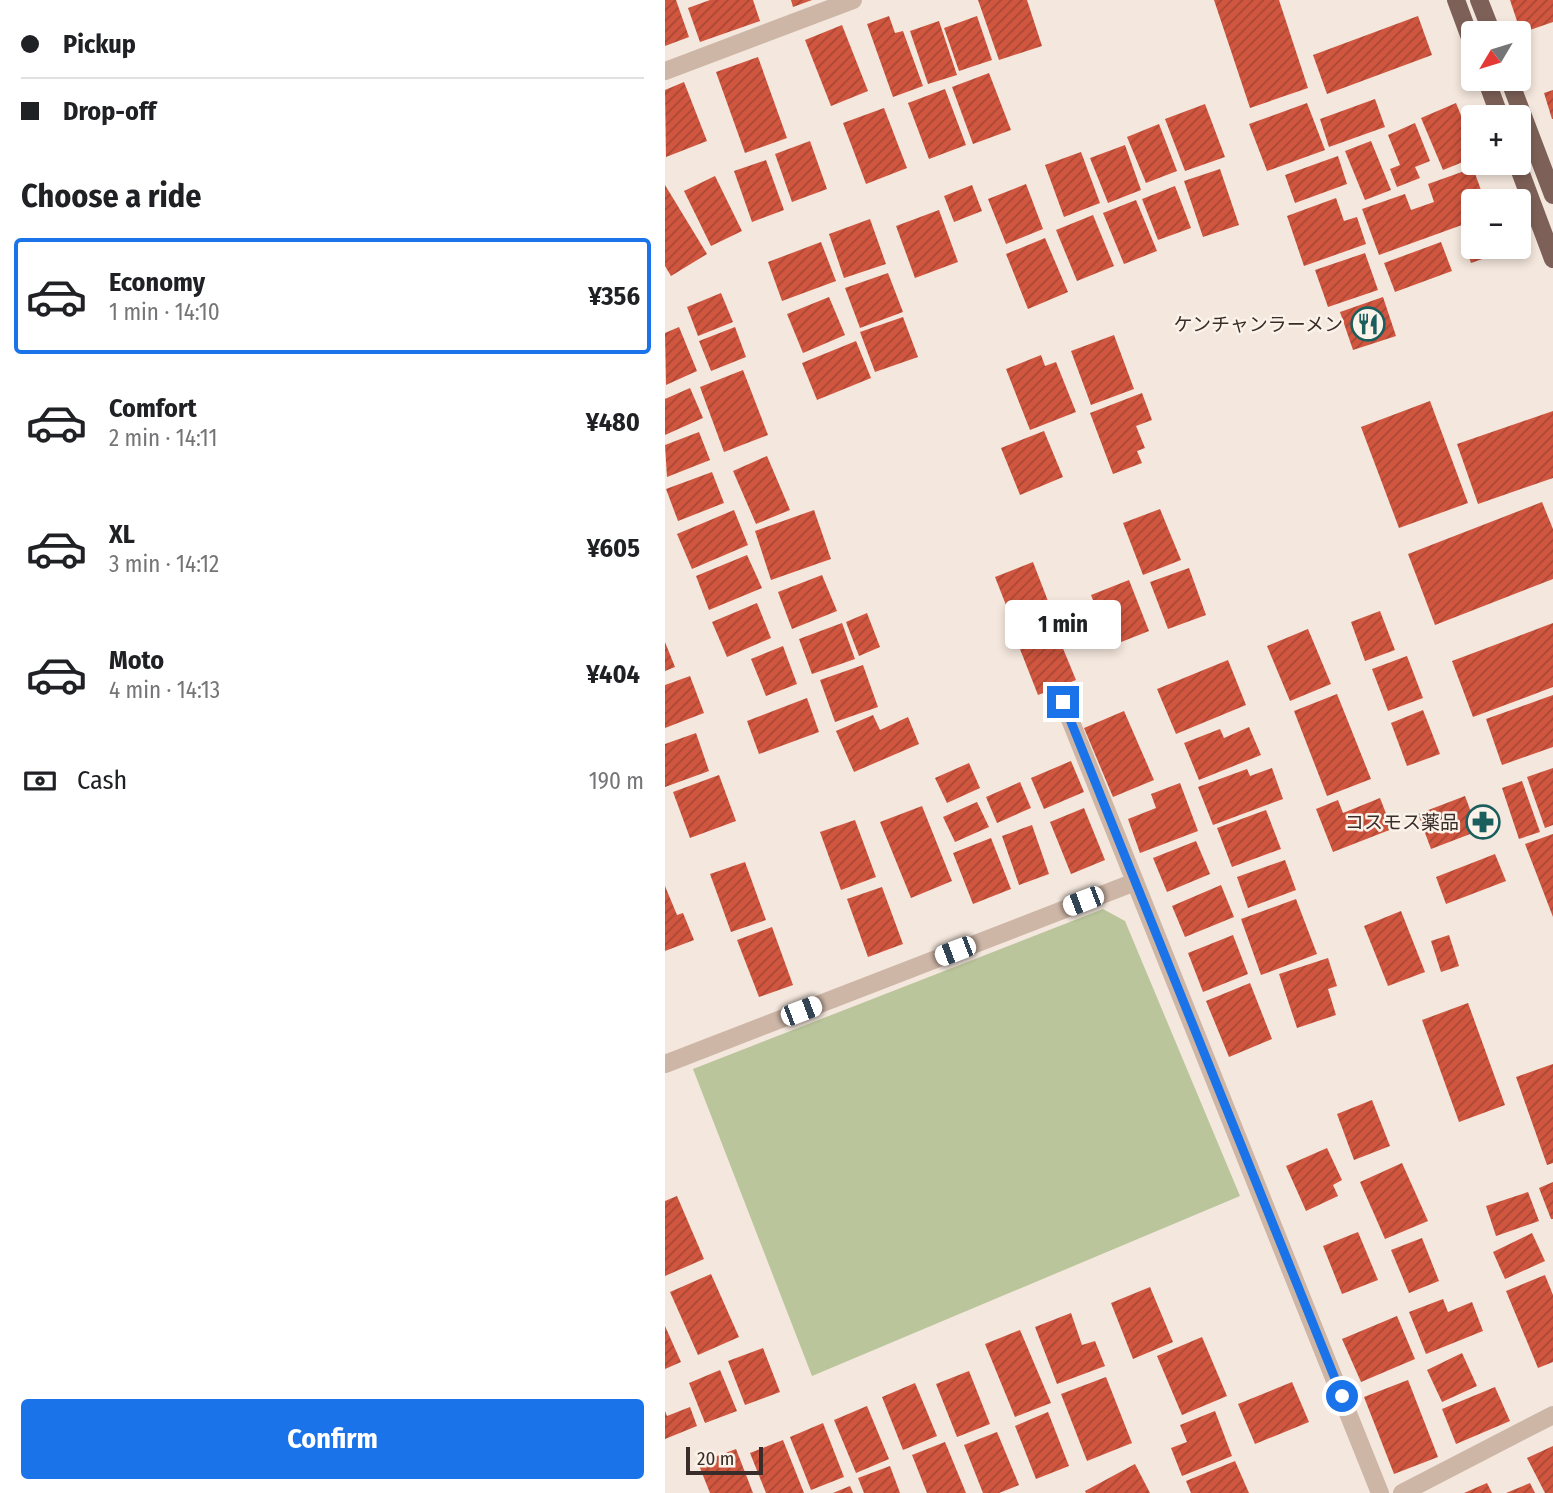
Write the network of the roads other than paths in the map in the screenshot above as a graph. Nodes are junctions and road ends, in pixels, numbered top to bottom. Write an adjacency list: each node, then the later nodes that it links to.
1 (853, 0): 6 (street)
2 (1456, 0): 4 (main road)
3 (1479, 0): 5 (main road)
4 (1464, 21)
5 (1487, 21)
6 (665, 71)
7 (1514, 91): 9 (main road)
8 (1522, 175): 10 (main road)
9 (1553, 195)
10 (1553, 259)
11 (1063, 702): 12 (street)
12 (1135, 882): 13 (street); 15 (street)
13 (665, 1064)
14 (1553, 1415): 16 (street)
15 (1380, 1493)
16 (1402, 1493)

